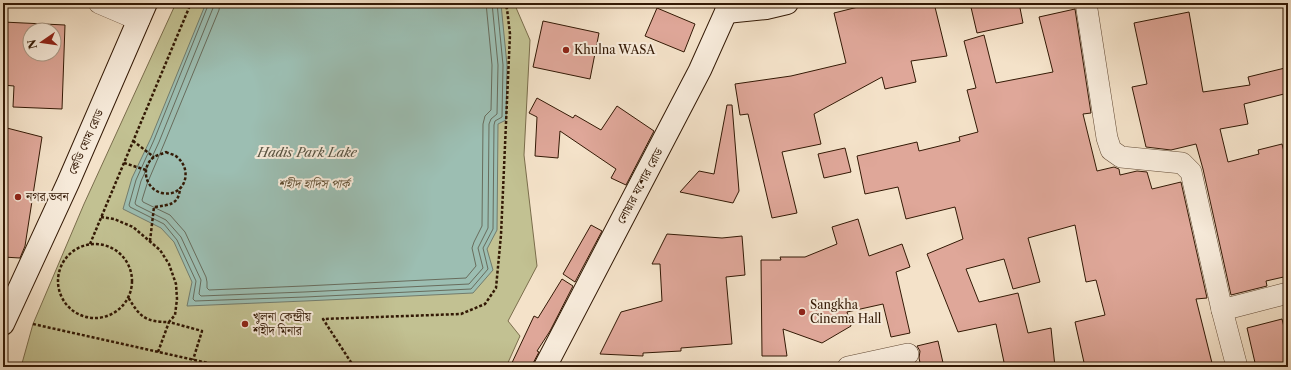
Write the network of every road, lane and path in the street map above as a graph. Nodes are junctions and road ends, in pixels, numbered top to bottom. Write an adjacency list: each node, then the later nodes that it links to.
1 (99, 3): 9 (street)
2 (191, 3): 10 (path)
3 (504, 3): 28 (path)
4 (630, 3): 5 (path)
5 (643, 3)
6 (787, 3): 8 (main road)
7 (1086, 3): 20 (street)
8 (728, 8): 29 (main road, লোয়ার যশোর রোড)
9 (142, 11): 22 (main road, কেডি ঘোষ রোড)
10 (133, 141): 11 (path); 12 (path)
11 (154, 157): 13 (path); 14 (path)
12 (124, 163): 13 (path); 15 (path)
13 (146, 170): 14 (path)
14 (180, 188): 16 (path)
15 (101, 217): 16 (path); 17 (path)
16 (150, 242): 21 (path)
17 (90, 244): 19 (path); 19 (path)
18 (1288, 293): 20 (street)
19 (128, 297): 21 (path)
20 (1222, 310): 31 (street)
21 (168, 322): 24 (path); 26 (path)
22 (3, 324)
23 (33, 324): 24 (path)
24 (158, 352): 26 (path)
25 (908, 354): 30 (street)
26 (193, 360): 27 (path)
27 (226, 367)
28 (354, 367)
29 (545, 367)
30 (848, 367)
31 (1236, 367)

